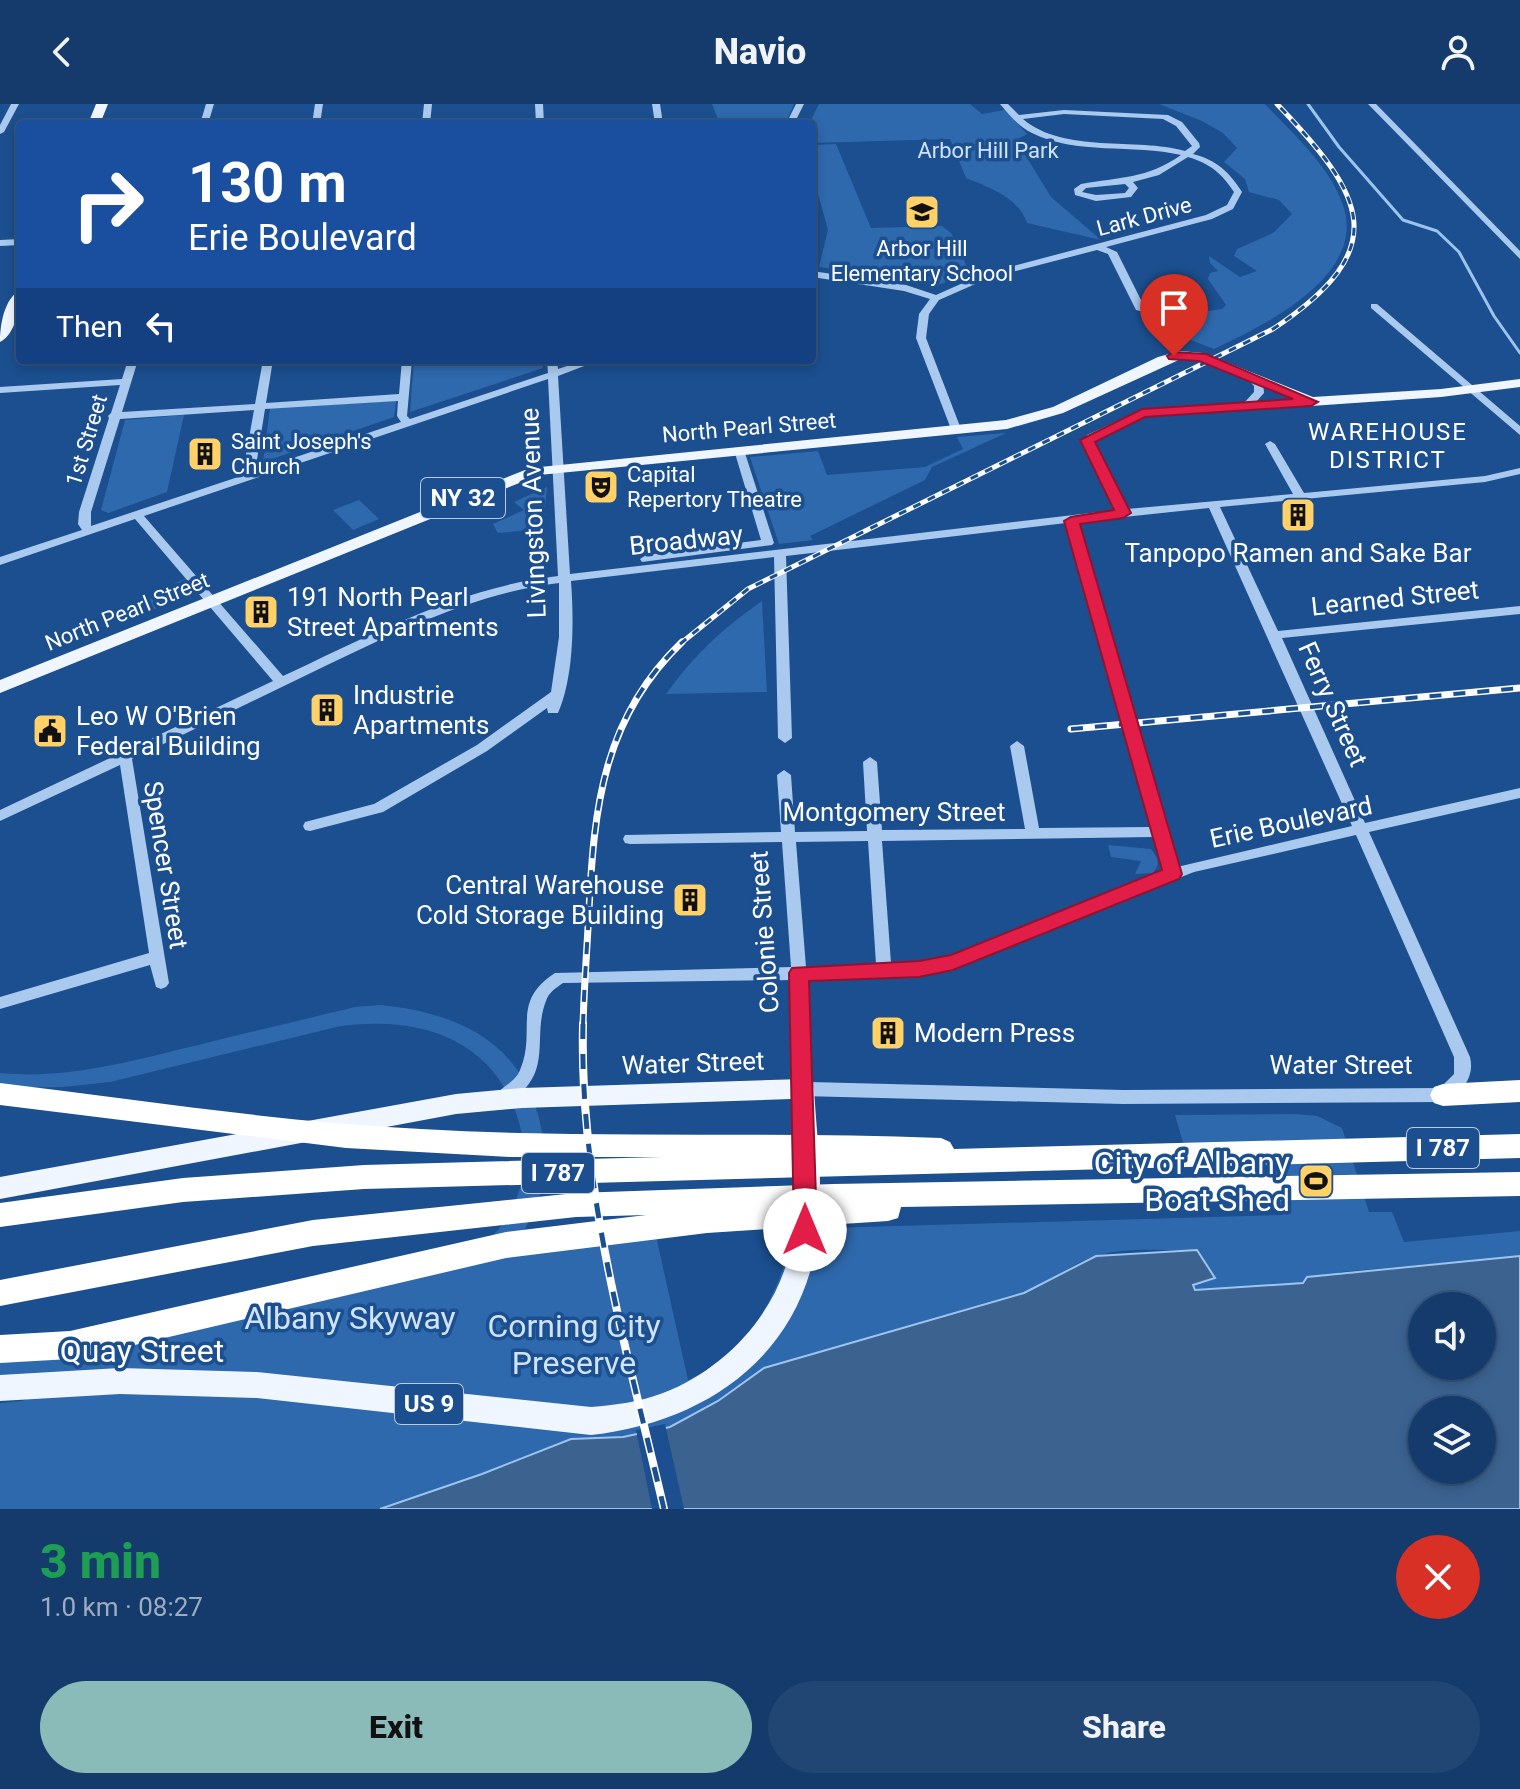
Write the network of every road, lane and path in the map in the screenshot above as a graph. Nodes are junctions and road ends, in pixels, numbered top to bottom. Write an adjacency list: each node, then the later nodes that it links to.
1 (15, 104): 5 (street)
2 (1004, 104): 4 (street, Lark Drive)
3 (1372, 104): 9 (street)
4 (1016, 118): 6 (street, Lark Drive); 6 (street)
5 (3, 130)
6 (1187, 155): 7 (street); 8 (street, Lark Drive)
7 (1128, 182): 7 (street)
8 (1098, 247): 11 (street, Lark Drive); 14 (street)
9 (1520, 256)
10 (816, 275): 11 (street)
11 (936, 298): 33 (street)
12 (16, 303): 15 (main road)
13 (1374, 306): 26 (street)
14 (1141, 310)
15 (0, 338)
16 (132, 364): 23 (street, 1st Street)
17 (267, 364): 29 (street)
18 (407, 364): 27 (street)
19 (552, 364): 21 (street, Livingston Avenue)
20 (583, 364): 21 (street)
21 (553, 374): 32 (street); 37 (street, Livingston Avenue)
22 (1252, 378): 28 (main road, North Pearl Street / NY 32); 30 (street); 33 (main road, North Pearl Street / NY 32)
23 (126, 382): 25 (street); 31 (street, 1st Street)
24 (1520, 383): 26 (main road, North Pearl Street / NY 32)
25 (0, 390)
26 (1470, 390): 28 (main road, North Pearl Street / NY 32); 34 (street)
27 (404, 397): 29 (street); 32 (street)
28 (1311, 402): 30 (street)
29 (259, 405): 31 (street); 39 (street)
30 (1248, 405): 42 (street)
31 (113, 416): 45 (street, 1st Street)
32 (408, 423): 39 (street)
33 (956, 429): 36 (main road, North Pearl Street / NY 32)
34 (1520, 432)
35 (1270, 444): 40 (street)
36 (739, 450): 37 (main road, North Pearl Street / NY 32); 48 (street)
37 (559, 467): 49 (street, Livingston Avenue); 50 (main road, North Pearl Street / NY 32)
38 (1520, 471): 40 (street, Broadway)
39 (253, 475): 43 (street)
40 (1301, 497): 41 (street, Broadway)
41 (1213, 504): 42 (street, Broadway); 52 (street, Ferry Street)
42 (1123, 513): 44 (street, Broadway)
43 (138, 516): 45 (street); 50 (street)
44 (1071, 521): 46 (street, Broadway); 66 (street)
45 (89, 532): 47 (street)
46 (780, 554): 48 (street, Broadway); 57 (street)
47 (0, 561)
48 (604, 573): 49 (street, Broadway)
49 (565, 577): 53 (street, Broadway); 55 (street, Livingston Avenue)
50 (212, 600): 53 (street); 54 (main road, North Pearl Street / NY 32)
51 (1520, 610): 52 (street, Learned Street)
52 (1274, 635): 65 (street, Ferry Street)
53 (281, 682): 59 (street, Broadway)
54 (0, 687)
55 (557, 694): 56 (street, Livingston Avenue); 64 (street)
56 (553, 710)
57 (785, 738)
58 (1017, 746): 67 (street)
59 (125, 755): 63 (street, Broadway); 72 (street, Spencer Street)
60 (870, 762): 68 (street)
61 (784, 775): 69 (street, Colonie Street)
62 (1520, 793): 65 (street, Erie Boulevard)
63 (0, 816)
64 (310, 826)
65 (1360, 831): 71 (street, Erie Boulevard); 80 (street, Ferry Street)
66 (1160, 832): 67 (street, Montgomery Street); 71 (street)
67 (1033, 835): 68 (street, Montgomery Street)
68 (874, 836): 69 (street, Montgomery Street); 73 (street)
69 (787, 837): 70 (street, Montgomery Street); 74 (street, Colonie Street)
70 (630, 839)
71 (1172, 874): 73 (street, Erie Boulevard)
72 (157, 957): 75 (street, Spencer Street); 76 (street)
73 (884, 971): 74 (street, Erie Boulevard)
74 (799, 973): 77 (street, Colonie Street); 81 (street, Erie Boulevard)
75 (161, 983)
76 (0, 1003)
77 (802, 1089): 80 (street, Water Street); 81 (main road, Water Street); 89 (main road, Colonie Street / US 9)
78 (1520, 1091): 80 (highway)
79 (0, 1094): 83 (highway)
80 (1443, 1095)
81 (486, 1101): 85 (main road, Water Street)
82 (1520, 1146): 83 (highway, I 787)
83 (1118, 1159): 87 (highway, I 787)
84 (1520, 1184): 86 (highway, I 787)
85 (0, 1188)
86 (1061, 1194): 88 (highway, I 787); 92 (highway)
87 (0, 1215)
88 (90, 1274): 90 (highway, I 787); 91 (highway)
89 (795, 1275): 93 (main road, Quay Street / US 9)
90 (0, 1293)
91 (0, 1300)
92 (0, 1349)
93 (0, 1388)

